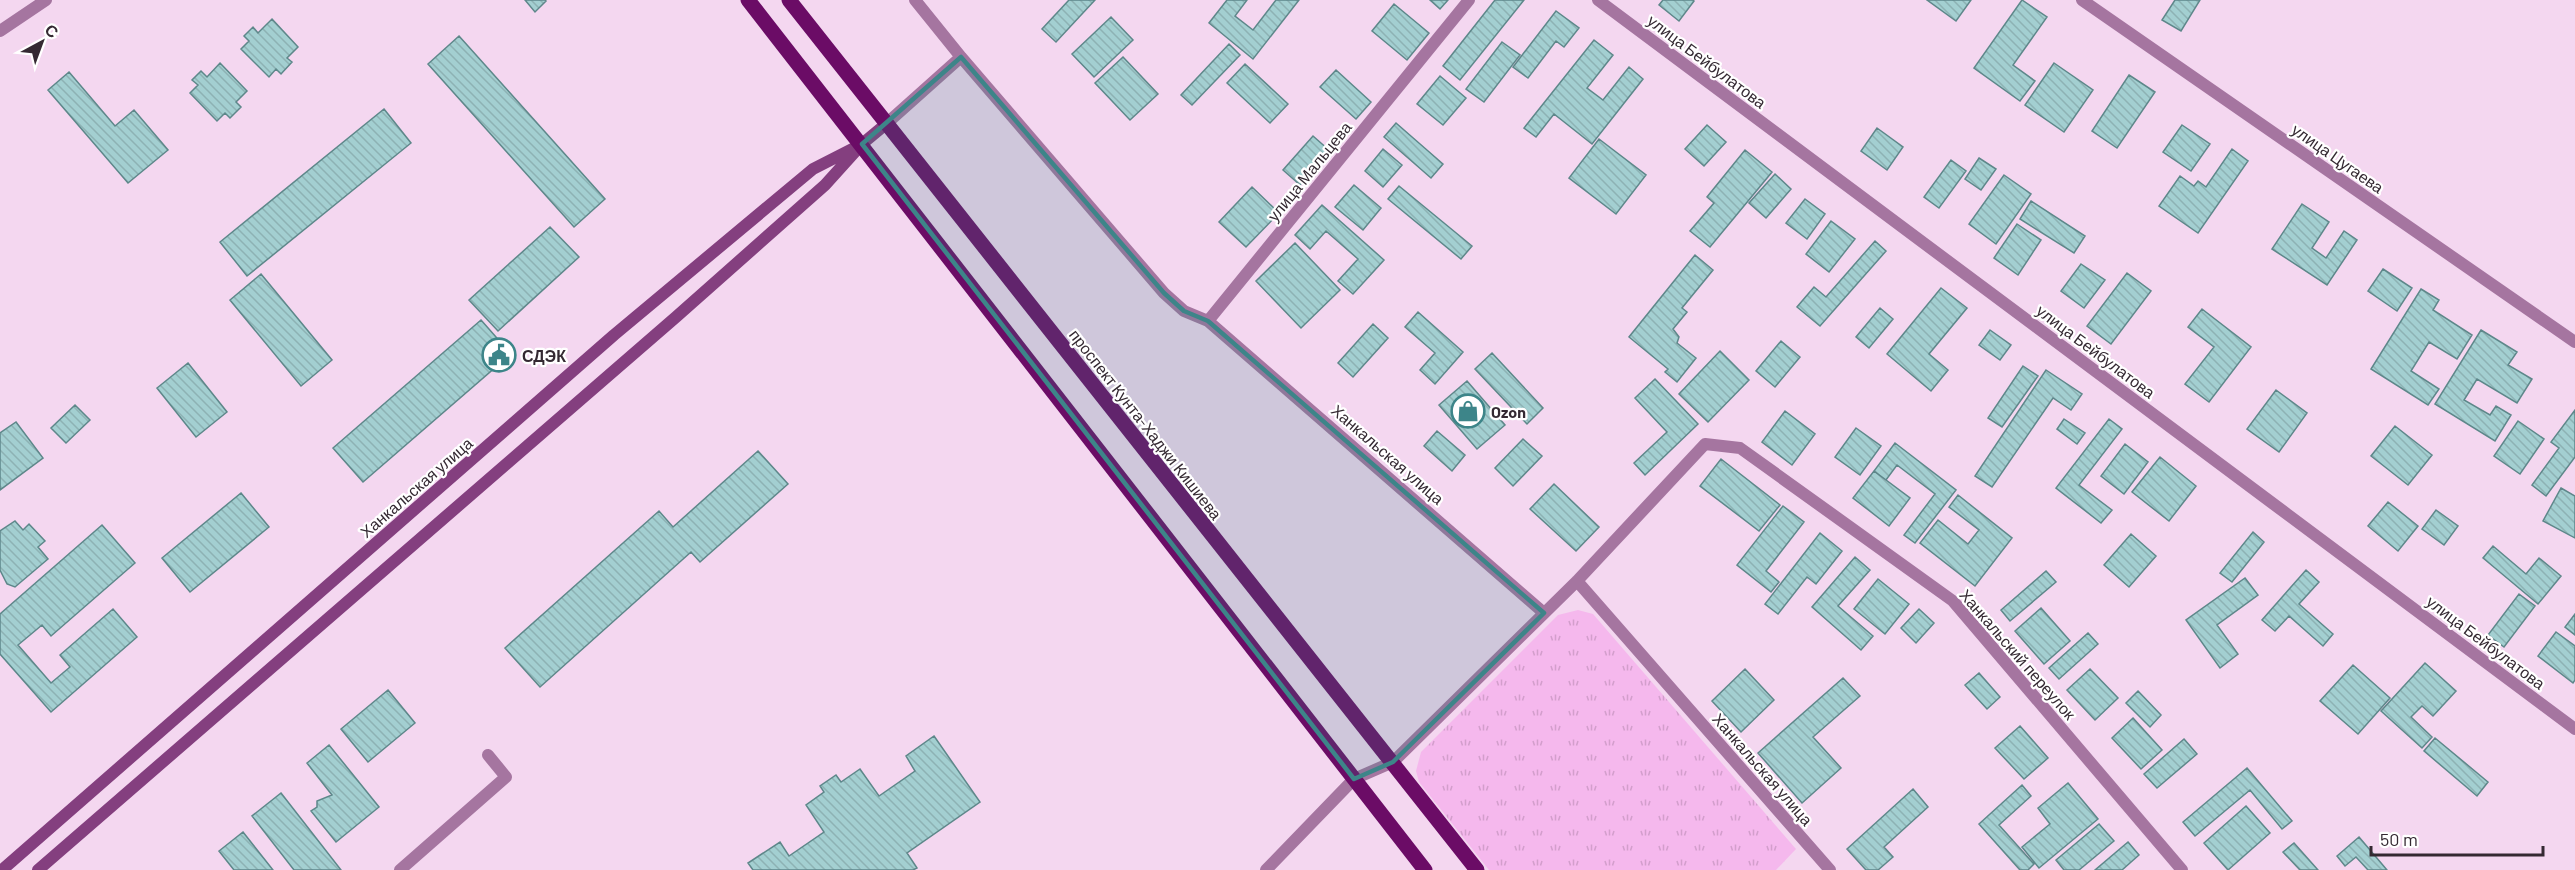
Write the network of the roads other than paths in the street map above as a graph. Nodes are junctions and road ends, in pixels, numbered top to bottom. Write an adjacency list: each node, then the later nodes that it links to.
1 (46, 0): 8 (street)
2 (748, 0): 11 (main road)
3 (789, 0): 10 (main road, проспект Кунта-Хаджи Кишиева)
4 (915, 0): 9 (street)
5 (1469, 0): 12 (street, улица Мальцева)
6 (1598, 0): 16 (street, улица Бейбулатова)
7 (2082, 0): 13 (street, улица Цугаева)
8 (0, 31)
9 (961, 57): 10 (street); 12 (street)
10 (886, 124): 11 (street, Ханкальская улица); 18 (main road, проспект Кунта-Хаджи Кишиева)
11 (862, 144): 19 (main road); 20 (street, Ханкальская улица); 21 (street, Ханкальская улица)
12 (1208, 321): 15 (street, Ханкальская улица)
13 (2575, 342)
14 (1577, 581): 15 (street); 26 (street, Ханкальская улица); 27 (street, Ханкальский переулок)
15 (1544, 614): 18 (street)
16 (2575, 729)
17 (488, 755): 22 (street)
18 (1393, 762): 19 (street); 25 (main road, проспект Кунта-Хаджи Кишиева)
19 (1354, 779): 23 (street); 24 (main road)
20 (2, 870)
21 (38, 870)
22 (400, 870)
23 (1266, 870)
24 (1425, 870)
25 (1477, 870)
26 (1830, 870)
27 (2181, 870)

